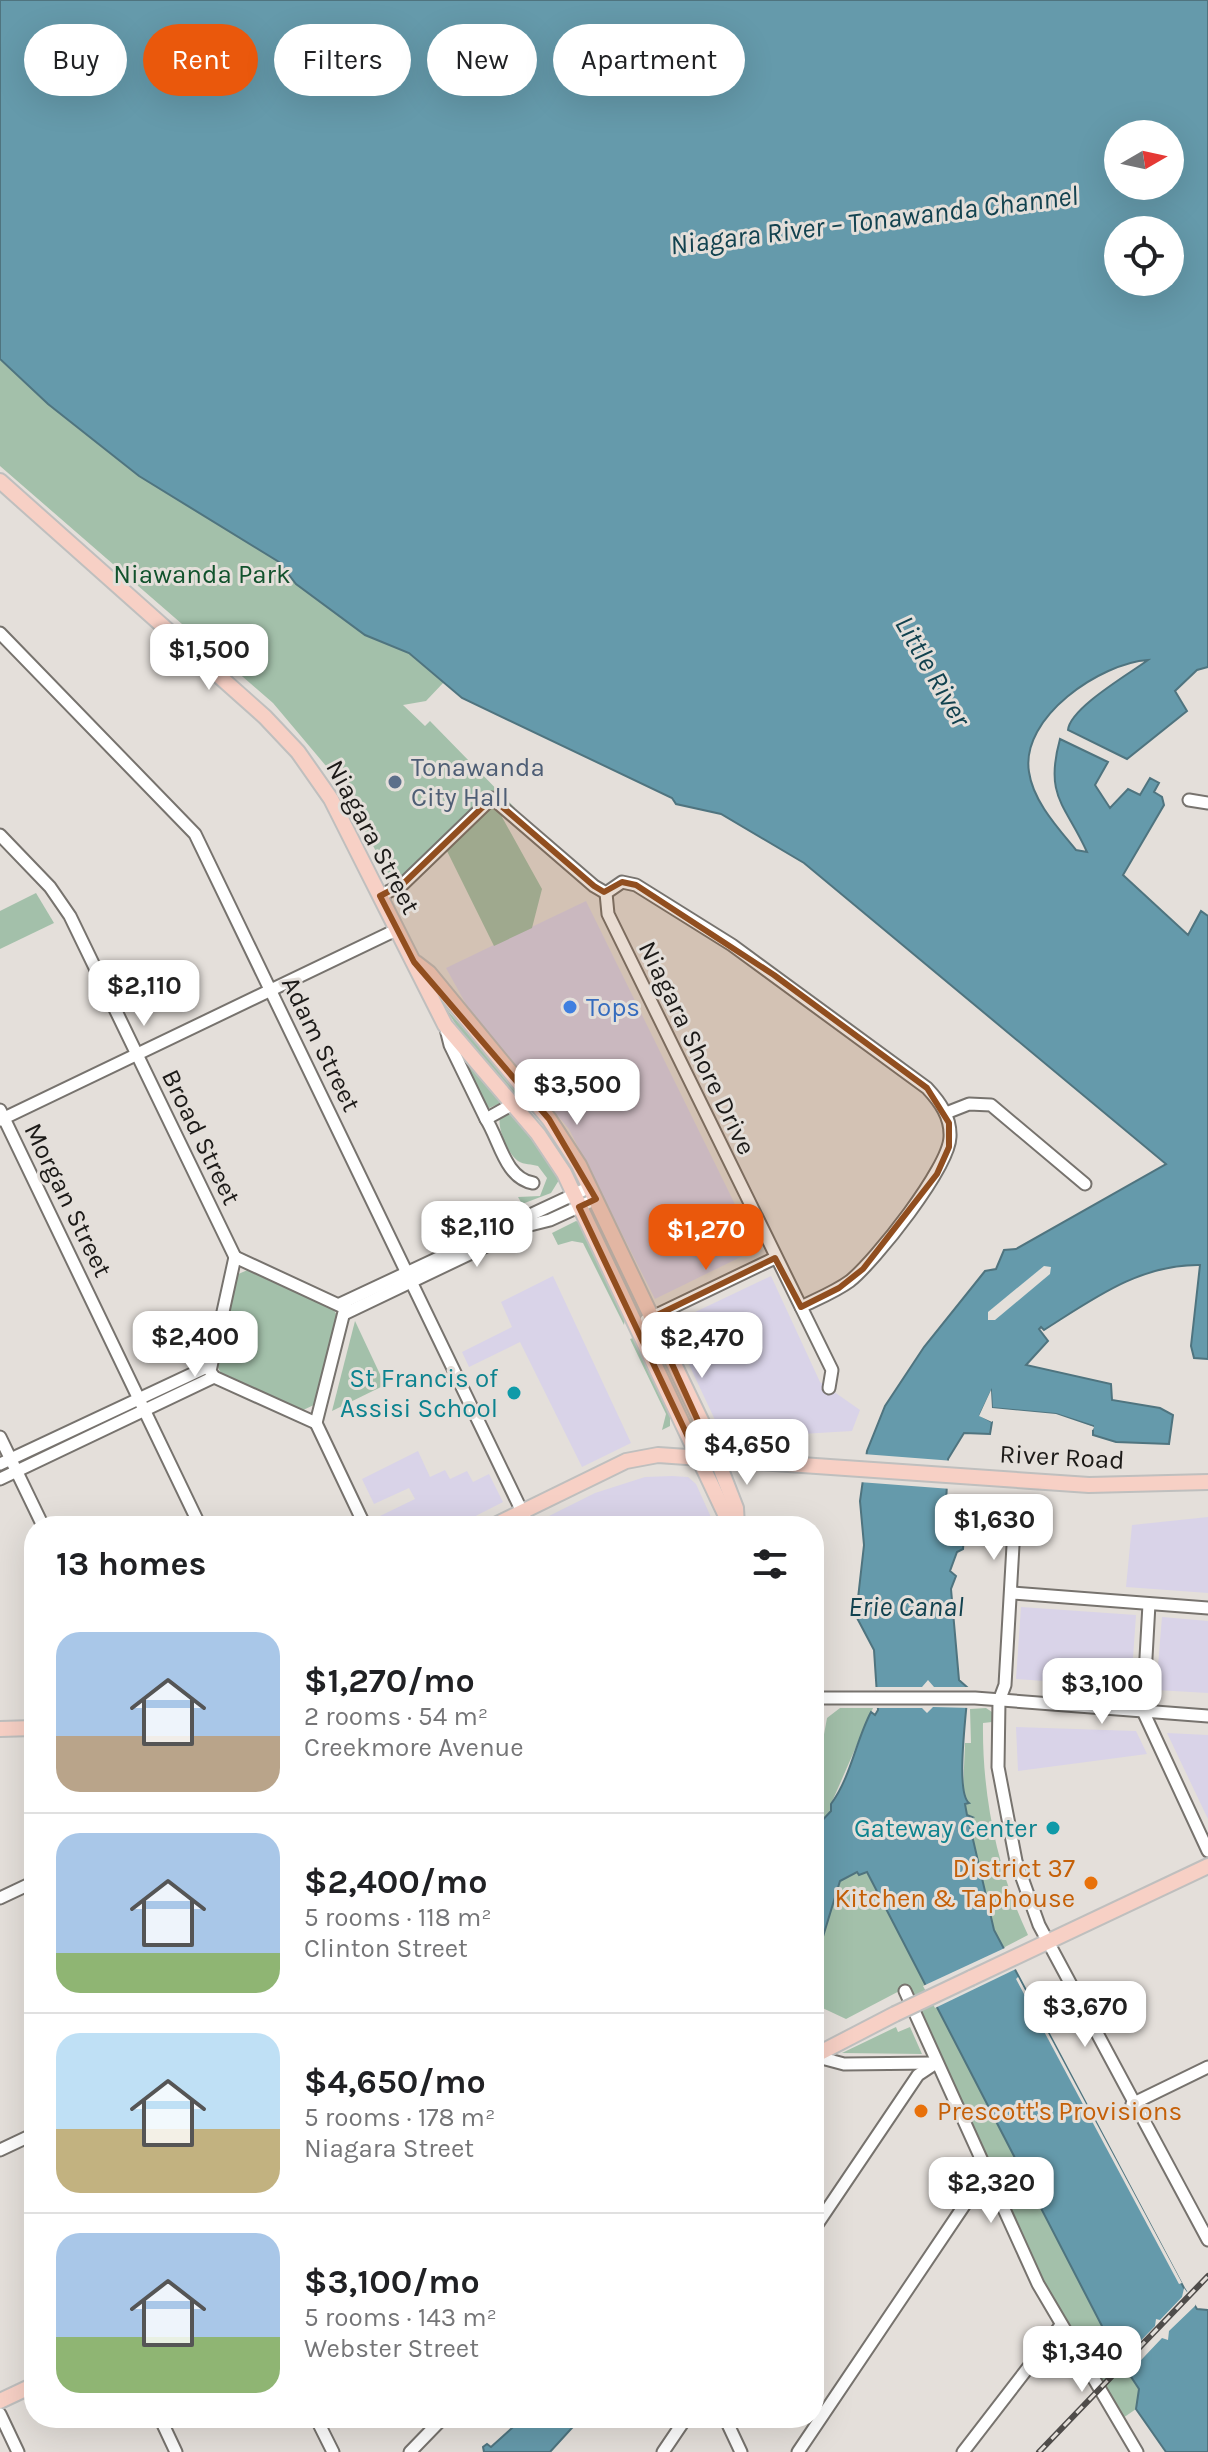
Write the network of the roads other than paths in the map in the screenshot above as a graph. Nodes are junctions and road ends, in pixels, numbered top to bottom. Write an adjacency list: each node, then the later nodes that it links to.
1 (0, 481): 7 (main road, Niagara Street)
2 (0, 633): 10 (street, Adam Street)
3 (1189, 800): 4 (street)
4 (1208, 803)
5 (0, 835): 12 (street, Broad Street)
6 (606, 893): 7 (street); 14 (street, Niagara Shore Drive); 22 (street, Niagara Shore Drive)
7 (380, 896): 8 (main road, Niagara Street)
8 (396, 930): 9 (main road, Niagara Street); 10 (street)
9 (414, 962): 11 (main road, Niagara Street); 19 (main road, Niagara Street)
10 (270, 990): 12 (street); 23 (street, Adam Street)
11 (445, 1025): 13 (main road, Niagara Street); 16 (street, Niagara Street)
12 (137, 1055): 15 (street); 21 (street, Broad Street)
13 (513, 1104): 16 (street); 20 (main road, Niagara Street)
14 (946, 1113): 18 (street); 24 (street)
15 (1, 1116): 30 (street, Morgan Street)
16 (486, 1119): 17 (street, Niagara Street)
17 (533, 1183)
18 (1085, 1184)
19 (593, 1193): 20 (street); 26 (main road, Niagara Street)
20 (576, 1201): 23 (street); 27 (main road, Niagara Street)
21 (235, 1257): 25 (street); 28 (street)
22 (775, 1258): 24 (street, Niagara Shore Drive); 26 (street)
23 (409, 1276): 25 (street); 45 (street, Adam Street)
24 (801, 1307): 29 (street, Niagara Shore Drive)
25 (343, 1308): 32 (street)
26 (651, 1318): 27 (street); 37 (main road, Niagara Street)
27 (636, 1325): 36 (main road, Niagara Street)
28 (212, 1371): 30 (street); 31 (street); 32 (street)
29 (829, 1388)
30 (139, 1399): 31 (street, Morgan Street); 33 (street)
31 (145, 1411): 35 (street); 43 (street, Morgan Street)
32 (316, 1423): 44 (street)
33 (75, 1429): 35 (street); 38 (street)
34 (0, 1437): 38 (street)
35 (81, 1441): 39 (street)
36 (697, 1456): 37 (main road, River Road); 46 (main road, River Road); 47 (main road, Niagara Street)
37 (715, 1458): 41 (main road, River Road); 48 (main road, Niagara Street)
38 (5, 1462): 39 (street)
39 (17, 1471): 40 (street); 42 (street)
40 (0, 1479)
41 (1208, 1482)
42 (38, 1516)
43 (195, 1516)
44 (360, 1516)
45 (524, 1516)
46 (530, 1516)
47 (726, 1516)
48 (736, 1516)
49 (1014, 1528): 50 (street)
50 (1013, 1593): 51 (street); 54 (street)
51 (1149, 1604): 52 (street); 55 (street)
52 (1208, 1608)
53 (824, 1698): 54 (street)
54 (999, 1701): 55 (street); 63 (street)
55 (1143, 1711): 56 (street); 59 (street)
56 (1208, 1716)
57 (24, 1728): 58 (main road)
58 (0, 1729)
59 (1208, 1851)
60 (1208, 1866): 63 (main road)
61 (24, 1887): 62 (street)
62 (0, 1898)
63 (1048, 1941): 65 (main road, bridge); 69 (street)
64 (905, 1991): 67 (street)
65 (824, 2051)
66 (824, 2059): 67 (street)
67 (936, 2063): 72 (street); 73 (street)
68 (1208, 2067): 69 (street)
69 (1132, 2104): 74 (street)
70 (24, 2139): 71 (street)
71 (0, 2150)
72 (986, 2173): 75 (street); 78 (street)
73 (824, 2214)
74 (1208, 2240)
75 (1061, 2325): 93 (street); 94 (street)
76 (24, 2390): 77 (main road)
77 (0, 2401)
78 (824, 2413)
79 (0, 2414): 86 (street)
80 (165, 2428): 87 (street)
81 (321, 2428): 88 (street)
82 (433, 2428): 89 (street)
83 (679, 2428): 90 (street)
84 (730, 2428): 91 (street)
85 (814, 2428): 92 (street)
86 (18, 2452)
87 (176, 2452)
88 (333, 2452)
89 (410, 2452)
90 (663, 2452)
91 (741, 2452)
92 (798, 2452)
93 (963, 2452)
94 (1137, 2452)

